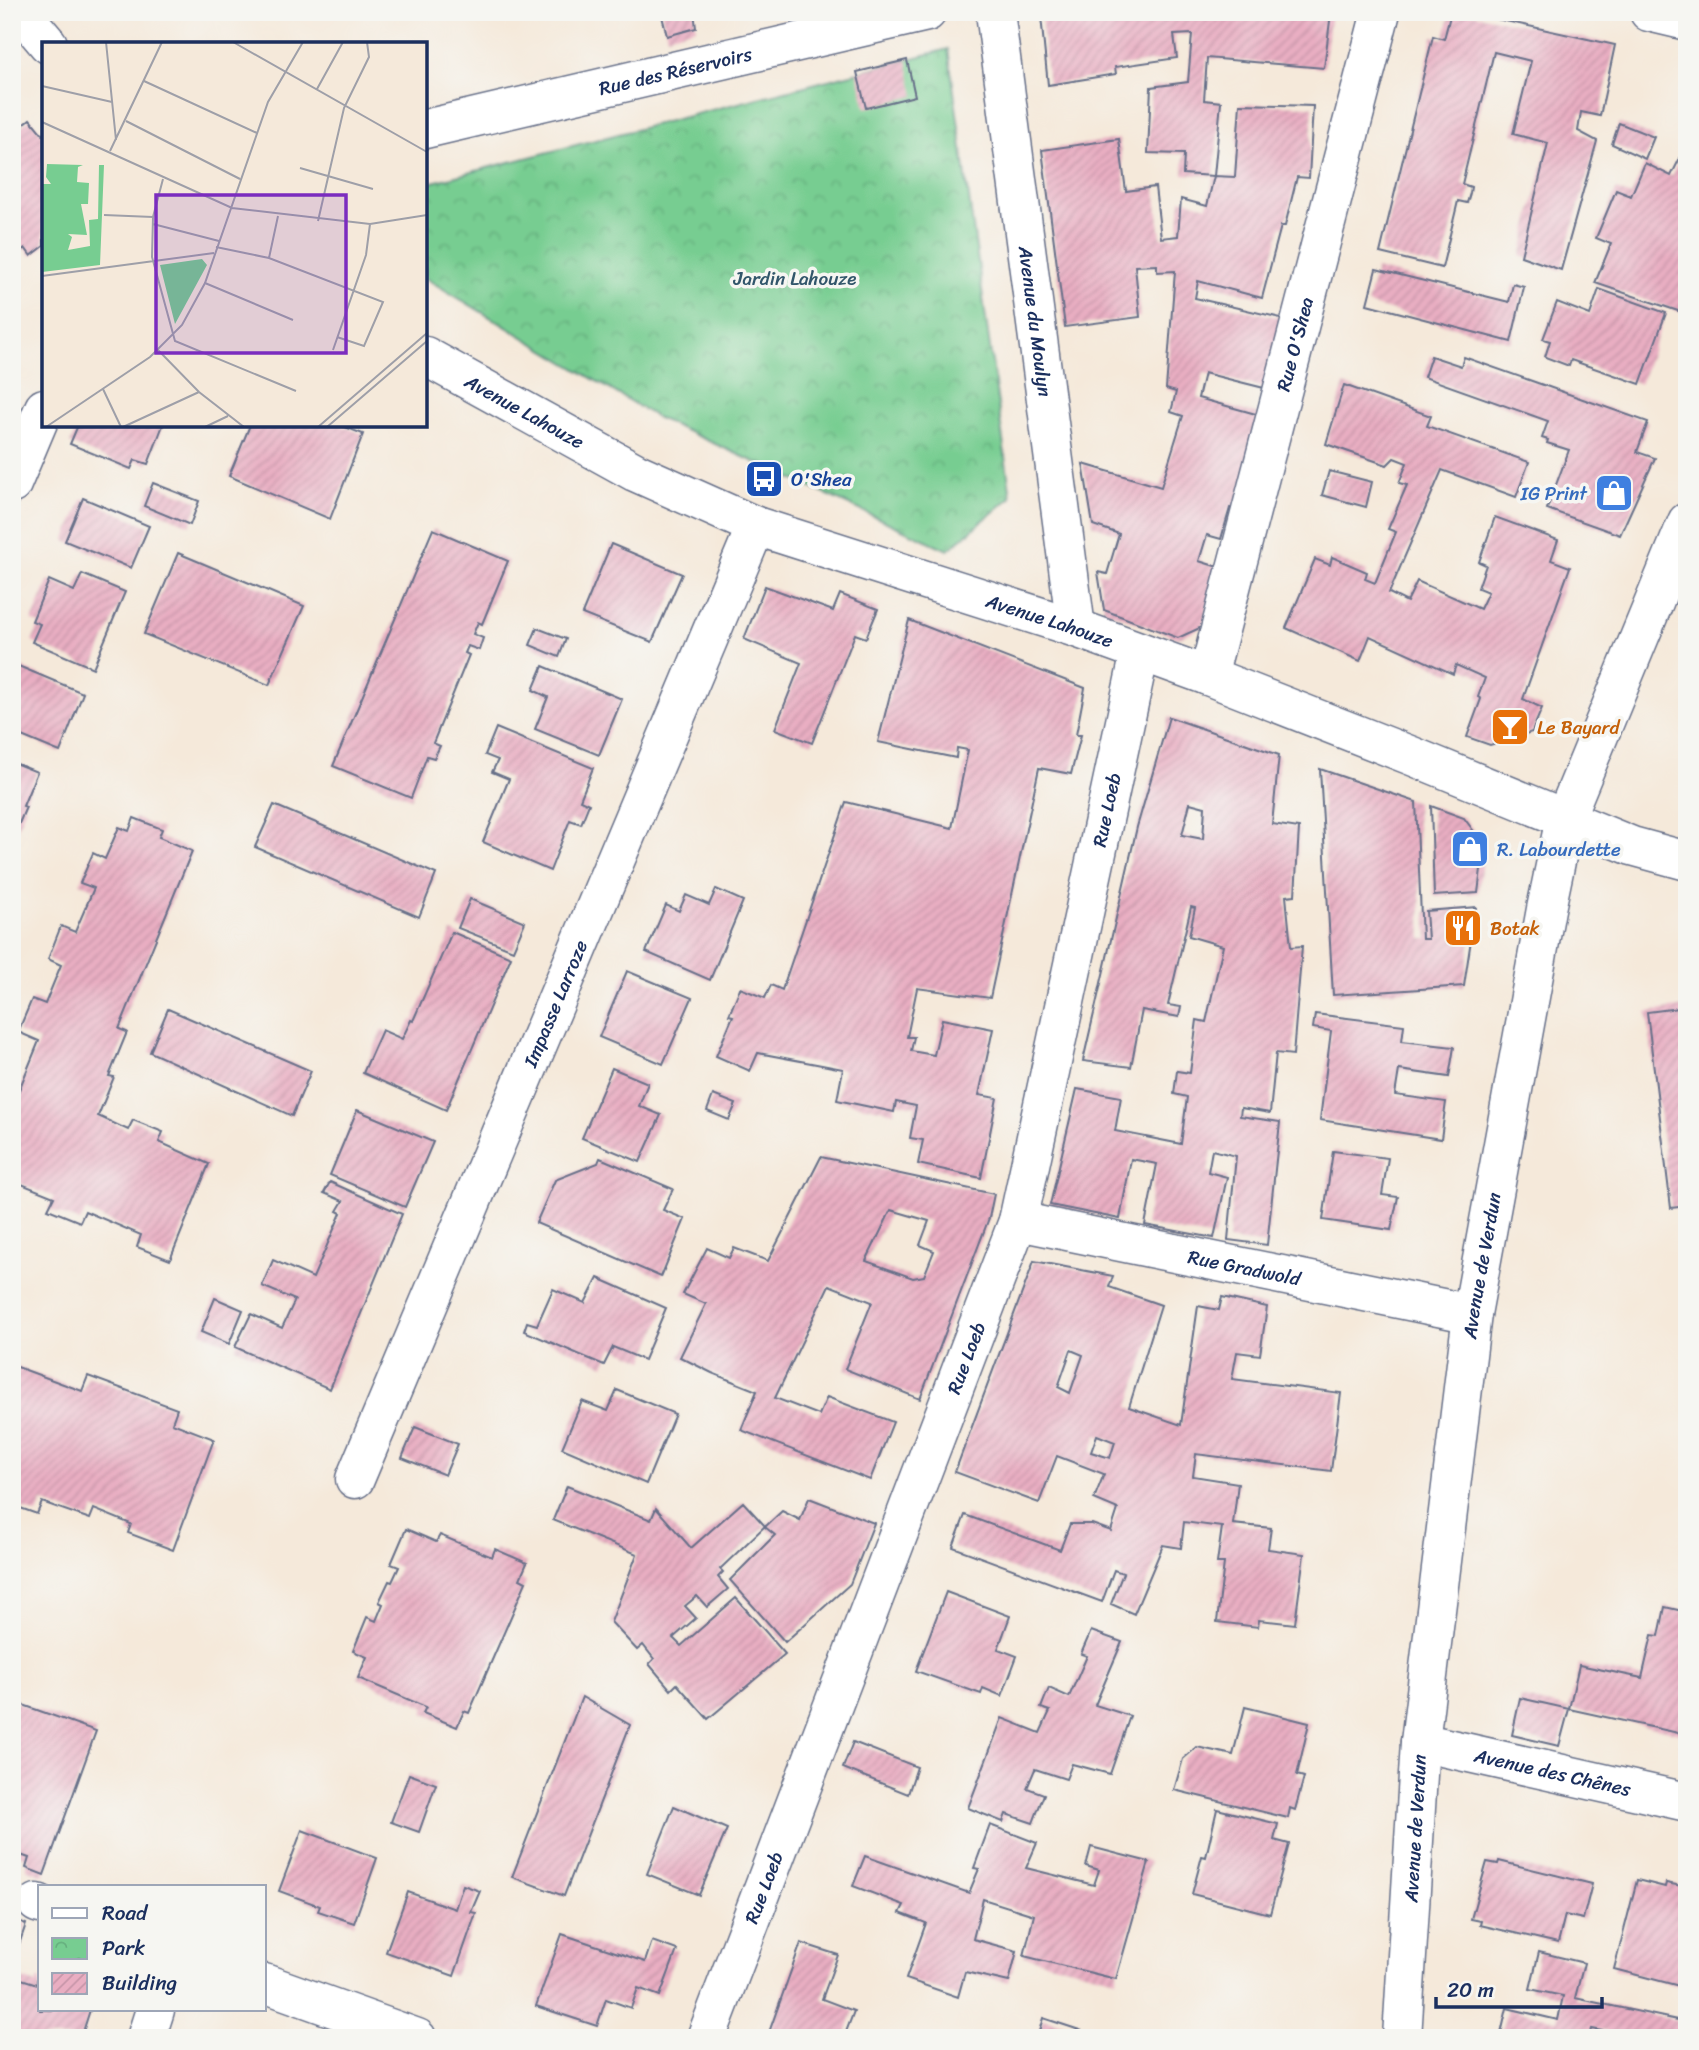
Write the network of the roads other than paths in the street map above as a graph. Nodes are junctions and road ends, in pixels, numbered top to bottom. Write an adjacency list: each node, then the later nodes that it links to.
1 (927, 12): 6 (street, Rue des Réservoirs)
2 (995, 12): 12 (street, Avenue du Moulyn)
3 (1381, 12): 14 (street, Rue O'Shea)
4 (1649, 12): 5 (street)
5 (1687, 21)
6 (427, 129)
7 (427, 357): 11 (street, Avenue Lahouze)
8 (42, 413): 9 (street)
9 (12, 484)
10 (1687, 522): 15 (street, Avenue de Verdun)
11 (756, 526): 12 (street, Avenue Lahouze); 19 (street, Impasse Larroze)
12 (1076, 628): 13 (street, Avenue Lahouze)
13 (1140, 652): 14 (street, Avenue Lahouze); 17 (street, Rue Loeb)
14 (1208, 676): 15 (street, Avenue Lahouze)
15 (1565, 818): 16 (street, Avenue Lahouze); 18 (street, Avenue de Verdun)
16 (1687, 861)
17 (1018, 1221): 18 (street, Rue Gradwold); 26 (street, Rue Loeb)
18 (1472, 1314): 20 (street, Avenue de Verdun)
19 (355, 1479)
20 (1420, 1742): 21 (street, Avenue des Chênes); 27 (street, Avenue de Verdun)
21 (1687, 1802)
22 (266, 1984): 25 (street)
23 (155, 2011): 24 (street)
24 (146, 2038)
25 (417, 2038)
26 (706, 2038)
27 (1402, 2038)

